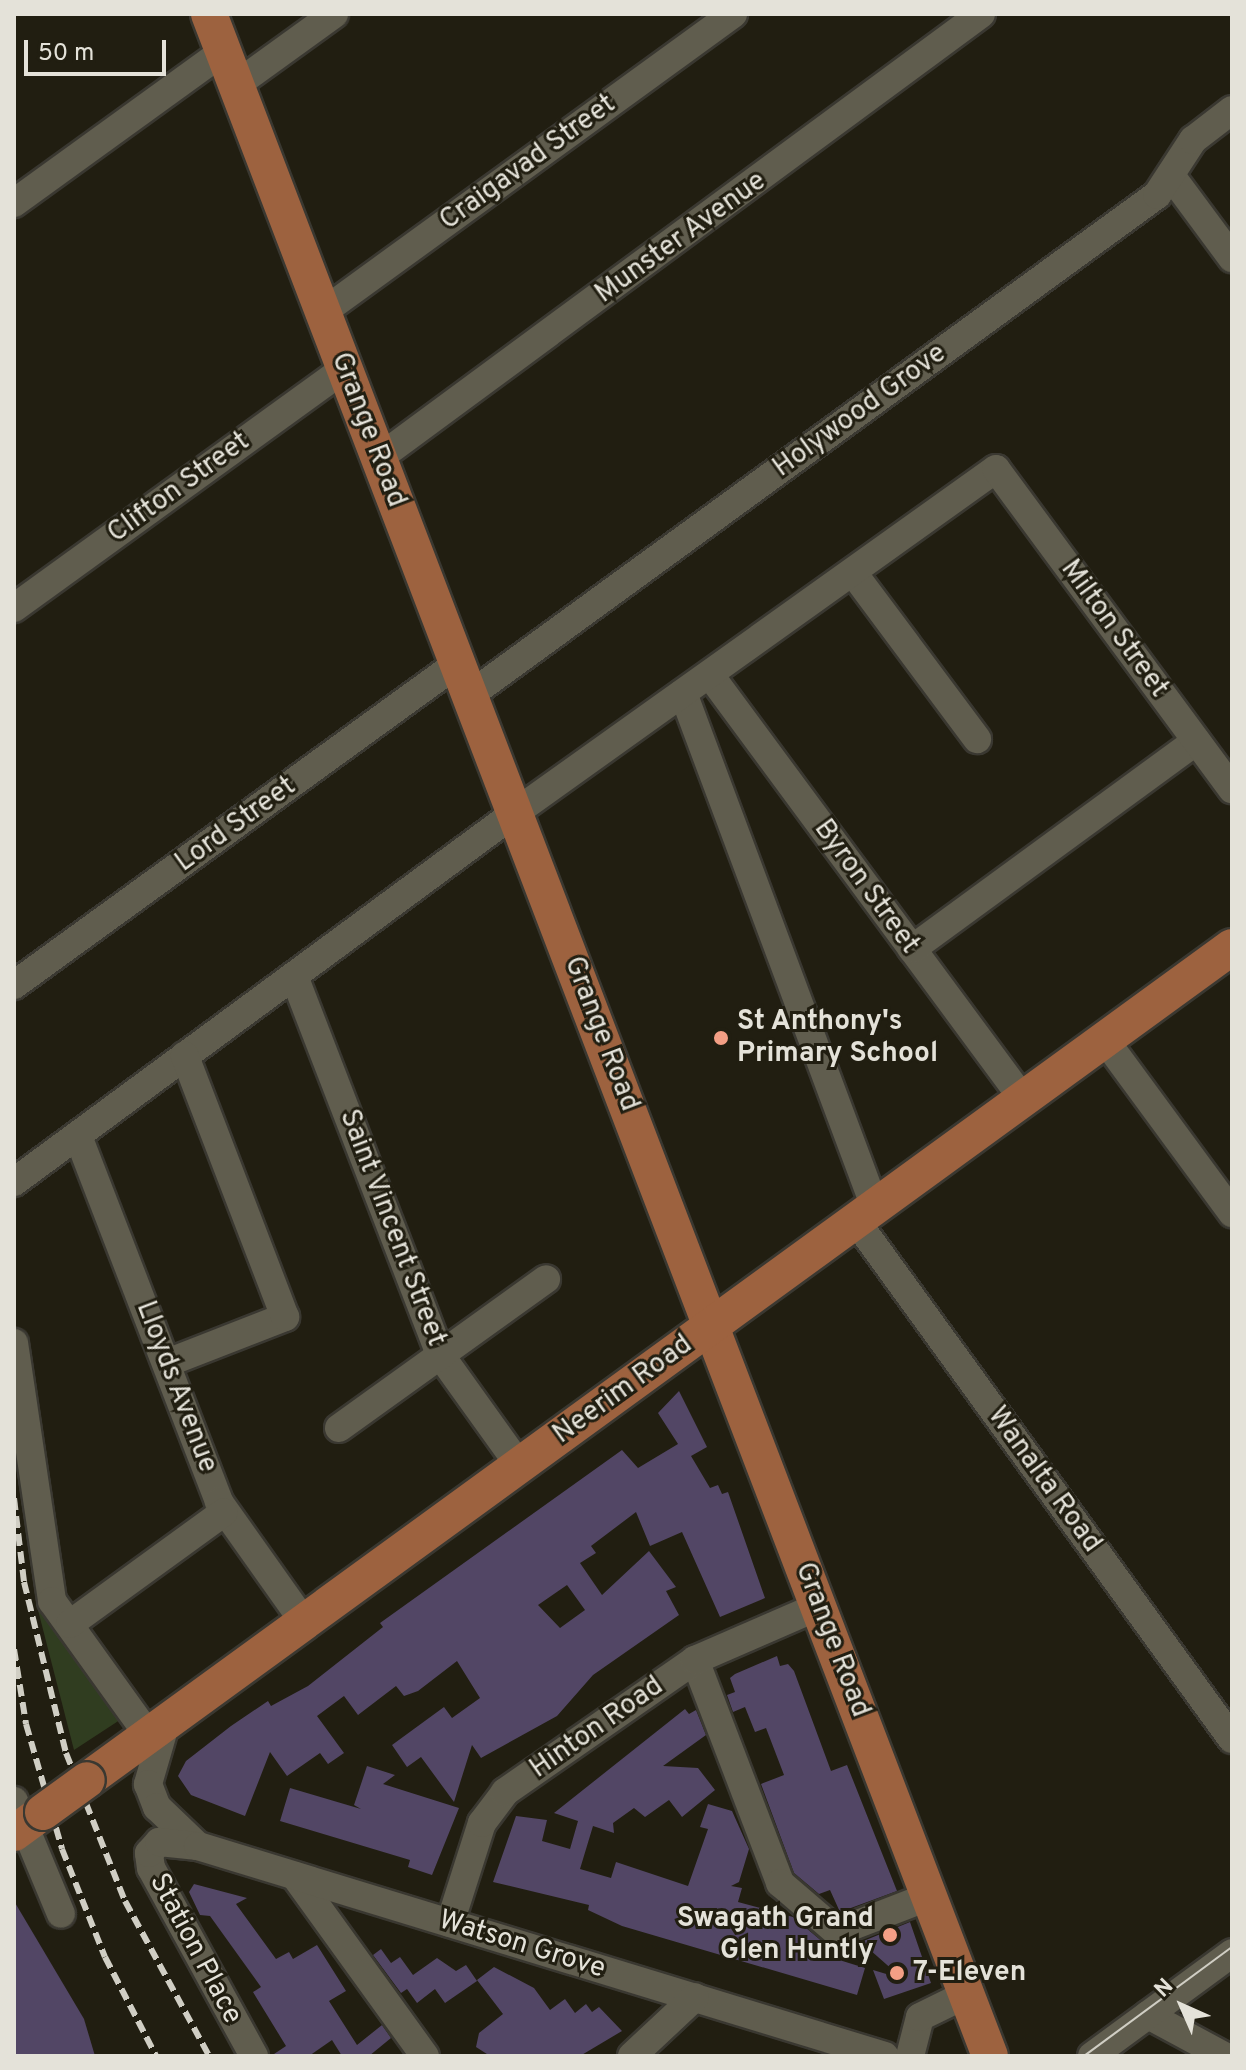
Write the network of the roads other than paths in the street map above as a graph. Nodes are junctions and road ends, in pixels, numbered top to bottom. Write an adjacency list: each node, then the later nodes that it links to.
1 (209, 14): 5 (main road, Grange Road)
2 (334, 14): 6 (street)
3 (733, 14): 11 (street, Craigavad Street)
4 (981, 14): 13 (street, Munster Avenue)
5 (224, 51): 6 (main road, Grange Road); 9 (street)
6 (236, 85): 11 (main road, Grange Road)
7 (1232, 110): 8 (street, Holywood Grove)
8 (1172, 177): 10 (street); 17 (street, Holywood Grove)
9 (14, 203)
10 (1230, 251)
11 (323, 312): 12 (main road, Grange Road)
12 (345, 368): 13 (main road, Grange Road); 15 (street, Clifton Street)
13 (379, 458): 17 (main road, Grange Road)
14 (854, 574): 16 (street); 19 (street); 20 (street, Milton Street)
15 (14, 608)
16 (710, 675): 18 (street); 24 (street, Byron Street)
17 (464, 679): 22 (main road, Grange Road); 26 (street, Lord Street)
18 (683, 693): 22 (street); 33 (street, Wanalta Road)
19 (977, 739)
20 (1196, 741): 21 (street, Milton Street); 24 (street)
21 (1232, 789)
22 (516, 812): 25 (street); 35 (main road, Grange Road)
23 (1232, 947): 27 (main road, Neerim Road)
24 (912, 949): 29 (street, Byron Street)
25 (294, 976): 28 (street); 37 (street, Saint Vincent Street)
26 (14, 985)
27 (1105, 1040): 29 (main road, Neerim Road); 32 (street)
28 (185, 1056): 30 (street); 38 (street)
29 (1023, 1099): 33 (main road, Neerim Road)
30 (78, 1136): 31 (street); 38 (street, Lloyds Avenue)
31 (14, 1182)
32 (1232, 1213)
33 (865, 1214): 35 (main road, Neerim Road); 47 (street, Wanalta Road)
34 (546, 1279): 37 (street)
35 (712, 1325): 40 (main road, Neerim Road); 42 (main road, Grange Road)
36 (14, 1343): 44 (street)
37 (441, 1356): 39 (street); 40 (street, Saint Vincent Street)
38 (167, 1363): 41 (street, Lloyds Avenue)
39 (339, 1428)
40 (519, 1465): 43 (main road, Neerim Road)
41 (224, 1512): 43 (street, Lloyds Avenue); 44 (street)
42 (819, 1606): 45 (street, Hinton Road); 52 (main road, Grange Road)
43 (304, 1622): 46 (main road, Neerim Road)
44 (70, 1624): 46 (street)
45 (695, 1660): 52 (street); 54 (street, Hinton Road)
46 (154, 1723): 48 (main road, Neerim Road, bridge); 50 (street, Station Place)
47 (1232, 1739)
48 (24, 1818): 53 (street)
49 (159, 1842): 50 (street, Watson Grove); 60 (street, Station Place)
50 (198, 1846): 51 (street, Watson Grove)
51 (295, 1876): 54 (street, Watson Grove); 61 (street)
52 (930, 1896): 56 (main road, Grange Road)
53 (61, 1914)
54 (450, 1923): 57 (street, Watson Grove)
55 (1232, 1953): 58 (street)
56 (967, 1994): 63 (street); 64 (main road, Grange Road)
57 (695, 1997): 59 (street, Watson Grove); 62 (street)
58 (1148, 2015): 65 (street); 66 (street)
59 (867, 2054)
60 (254, 2056)
61 (425, 2056)
62 (632, 2056)
63 (910, 2056)
64 (990, 2056)
65 (1092, 2056)
66 (1224, 2056)

